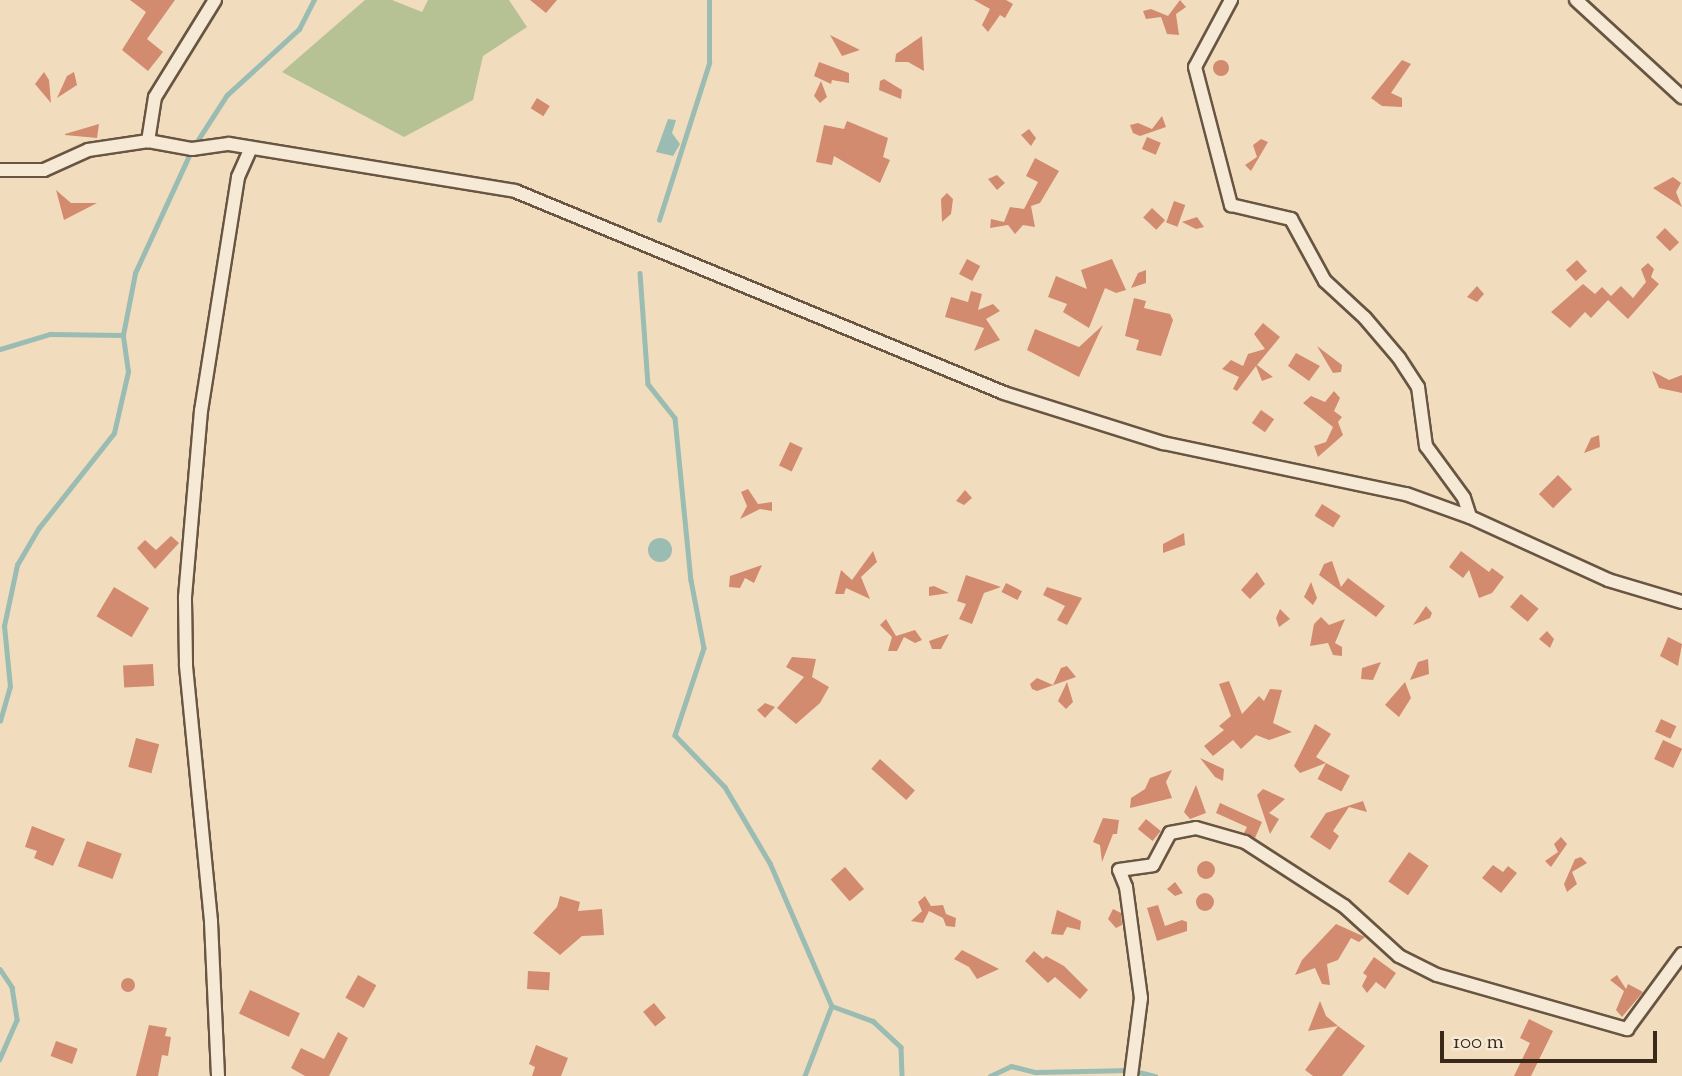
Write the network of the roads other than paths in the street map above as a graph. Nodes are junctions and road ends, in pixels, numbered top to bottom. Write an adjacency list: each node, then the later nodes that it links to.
1 (215, 0): 5 (street)
2 (1231, 0): 8 (street)
3 (1576, 0): 4 (street)
4 (1682, 97)
5 (148, 141): 6 (street); 7 (street)
6 (251, 148): 8 (street); 11 (street)
7 (0, 170)
8 (1470, 517): 9 (street)
9 (1682, 602)
10 (1682, 954): 12 (street)
11 (218, 1076)
12 (1131, 1076)

